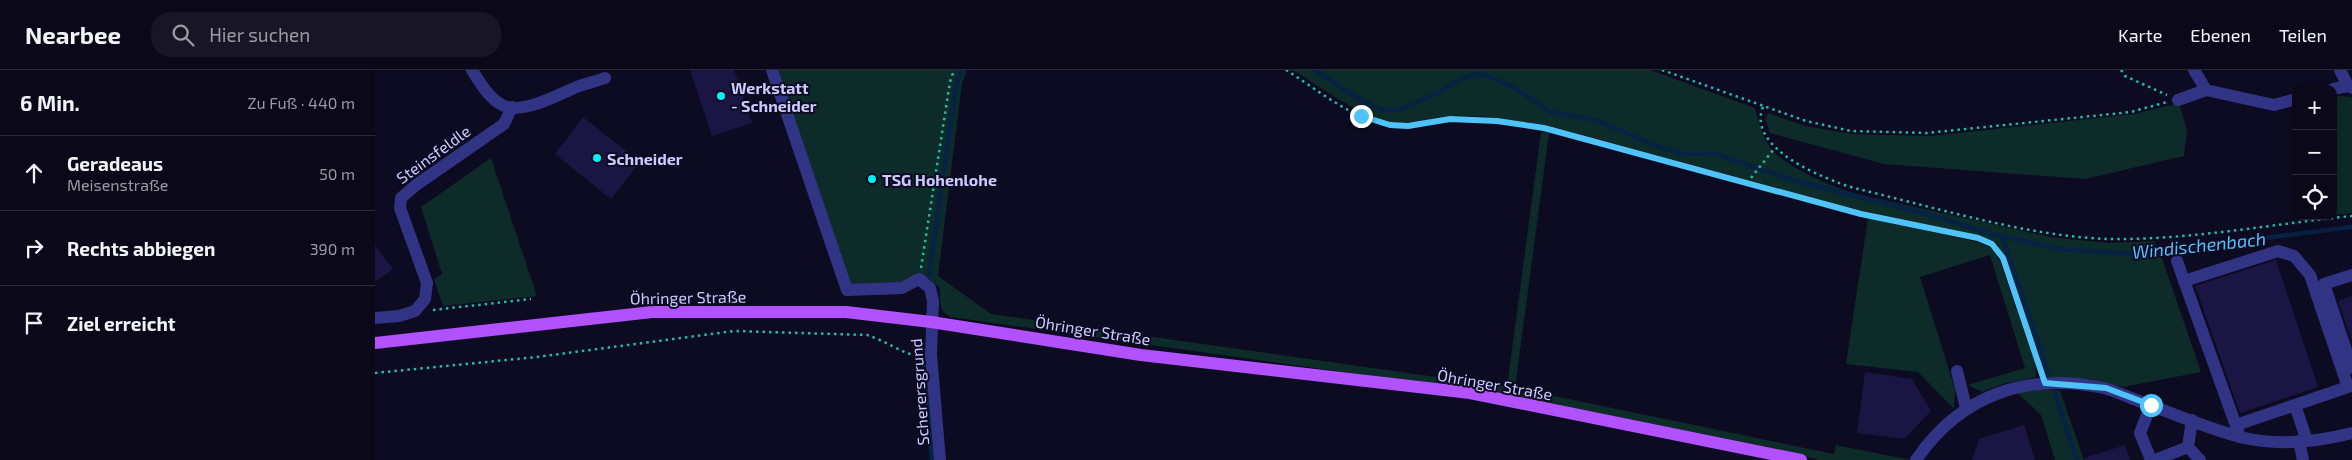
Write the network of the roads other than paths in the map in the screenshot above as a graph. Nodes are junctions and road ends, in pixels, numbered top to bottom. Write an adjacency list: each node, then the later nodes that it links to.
1 (473, 70): 11 (street)
2 (772, 70): 16 (street, Scherersgrund)
3 (2194, 70): 8 (street)
4 (2340, 70): 6 (street)
5 (605, 78): 11 (street)
6 (2350, 87): 7 (street)
7 (2337, 89)
8 (2206, 90): 9 (street); 10 (street)
9 (2178, 100)
10 (2292, 100)
11 (512, 107): 15 (street, Steinsfeldle)
12 (2177, 261): 14 (street)
13 (2352, 275): 18 (street)
14 (2184, 281): 21 (street); 24 (street)
15 (375, 318)
16 (931, 322): 17 (main road, Öhringer Straße); 28 (street, Scherersgrund); 29 (main road, Öhringer Straße)
17 (375, 343)
18 (2352, 368)
19 (1957, 371): 22 (street)
20 (2151, 405): 22 (street); 23 (street); 31 (street)
21 (2295, 405): 24 (street); 26 (street)
22 (1966, 408): 30 (street)
23 (2192, 420): 24 (street); 27 (street)
24 (2238, 431): 26 (street)
25 (2352, 433): 26 (street)
26 (2303, 441): 34 (street)
27 (2188, 447): 32 (street); 33 (street)
28 (940, 460)
29 (1801, 460)
30 (1917, 460)
31 (2151, 460)
32 (2155, 460)
33 (2199, 460)
34 (2303, 460)

